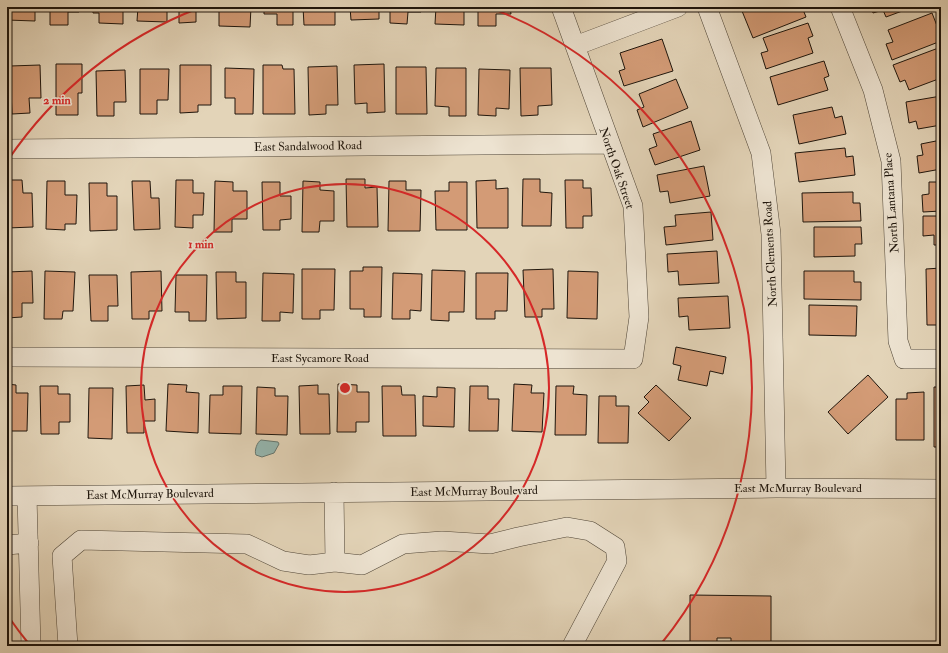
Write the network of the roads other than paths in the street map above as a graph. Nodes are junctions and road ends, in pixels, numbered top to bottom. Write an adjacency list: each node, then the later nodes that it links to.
1 (561, 7): 5 (street, North Oak Street)
2 (678, 7): 5 (street)
3 (707, 7): 11 (street, North Clements Road)
4 (840, 7): 10 (street, North Lantana Place)
5 (575, 46): 6 (street, North Oak Street)
6 (609, 144): 7 (street, East Sandalwood Road); 9 (street, North Oak Street)
7 (7, 149)
8 (7, 358): 9 (street, East Sycamore Road)
9 (632, 359)
10 (941, 359)
11 (776, 488): 12 (street, East McMurray Boulevard); 13 (street, East McMurray Boulevard)
12 (941, 489)
13 (334, 492): 15 (street, East McMurray Boulevard); 18 (street)
14 (7, 496): 15 (street, East McMurray Boulevard)
15 (27, 496): 16 (street)
16 (29, 543): 17 (street); 19 (street)
17 (7, 545)
18 (335, 562): 20 (street); 21 (street)
19 (31, 646)
20 (68, 646)
21 (572, 646)

